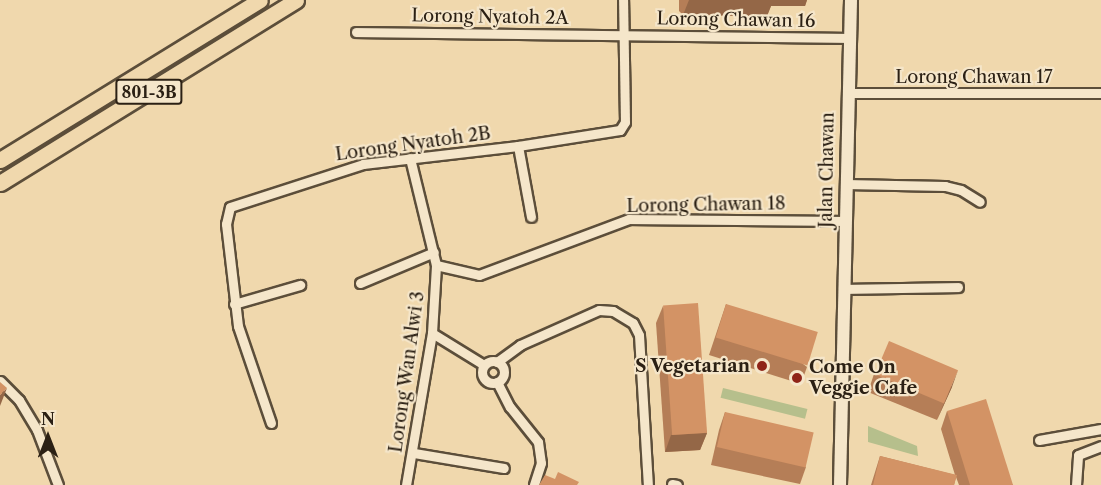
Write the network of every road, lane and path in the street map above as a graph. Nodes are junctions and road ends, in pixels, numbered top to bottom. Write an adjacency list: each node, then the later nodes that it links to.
1 (260, 0): 12 (highway)
2 (296, 0): 13 (highway, 801-3B)
3 (623, 0): 6 (street)
4 (851, 0): 7 (street, Jalan Chawan)
5 (356, 32): 6 (street, Lorong Nyatoh 2A)
6 (623, 35): 7 (street, Lorong Chawan 16); 10 (street, Lorong Nyatoh 2B)
7 (848, 38): 8 (street, Jalan Chawan)
8 (847, 93): 9 (street, Lorong Chawan 17); 14 (street, Jalan Chawan)
9 (1101, 93)
10 (518, 146): 11 (street, Lorong Nyatoh 2B); 16 (street)
11 (410, 158): 18 (street, Lorong Wan Alwi 3); 24 (street, Lorong Nyatoh 2B)
12 (0, 160)
13 (0, 183)
14 (845, 184): 15 (street); 17 (street, Jalan Chawan)
15 (980, 202)
16 (531, 217)
17 (843, 221): 19 (street, Lorong Chawan 18); 23 (street, Jalan Chawan)
18 (434, 252): 19 (street, Lorong Wan Alwi 3); 20 (street)
19 (436, 265): 25 (street, Lorong Wan Alwi 3)
20 (360, 283)
21 (300, 285): 24 (street)
22 (958, 287): 23 (street)
23 (845, 289): 40 (street, Jalan Chawan)
24 (234, 304): 30 (street)
25 (432, 333): 27 (street); 34 (street, Lorong Wan Alwi 3)
26 (497, 362): 27 (street); 29 (street); 39 (street)
27 (484, 365): 29 (street)
28 (0, 381): 36 (street)
29 (497, 382): 38 (street)
30 (271, 423)
31 (1101, 429): 32 (street)
32 (1039, 440)
33 (1101, 446): 41 (street)
34 (414, 453): 35 (street); 37 (street, Lorong Wan Alwi 3)
35 (504, 468)
36 (58, 485)
37 (406, 485)
38 (534, 485)
39 (648, 485)
40 (840, 485)
41 (1076, 485)

